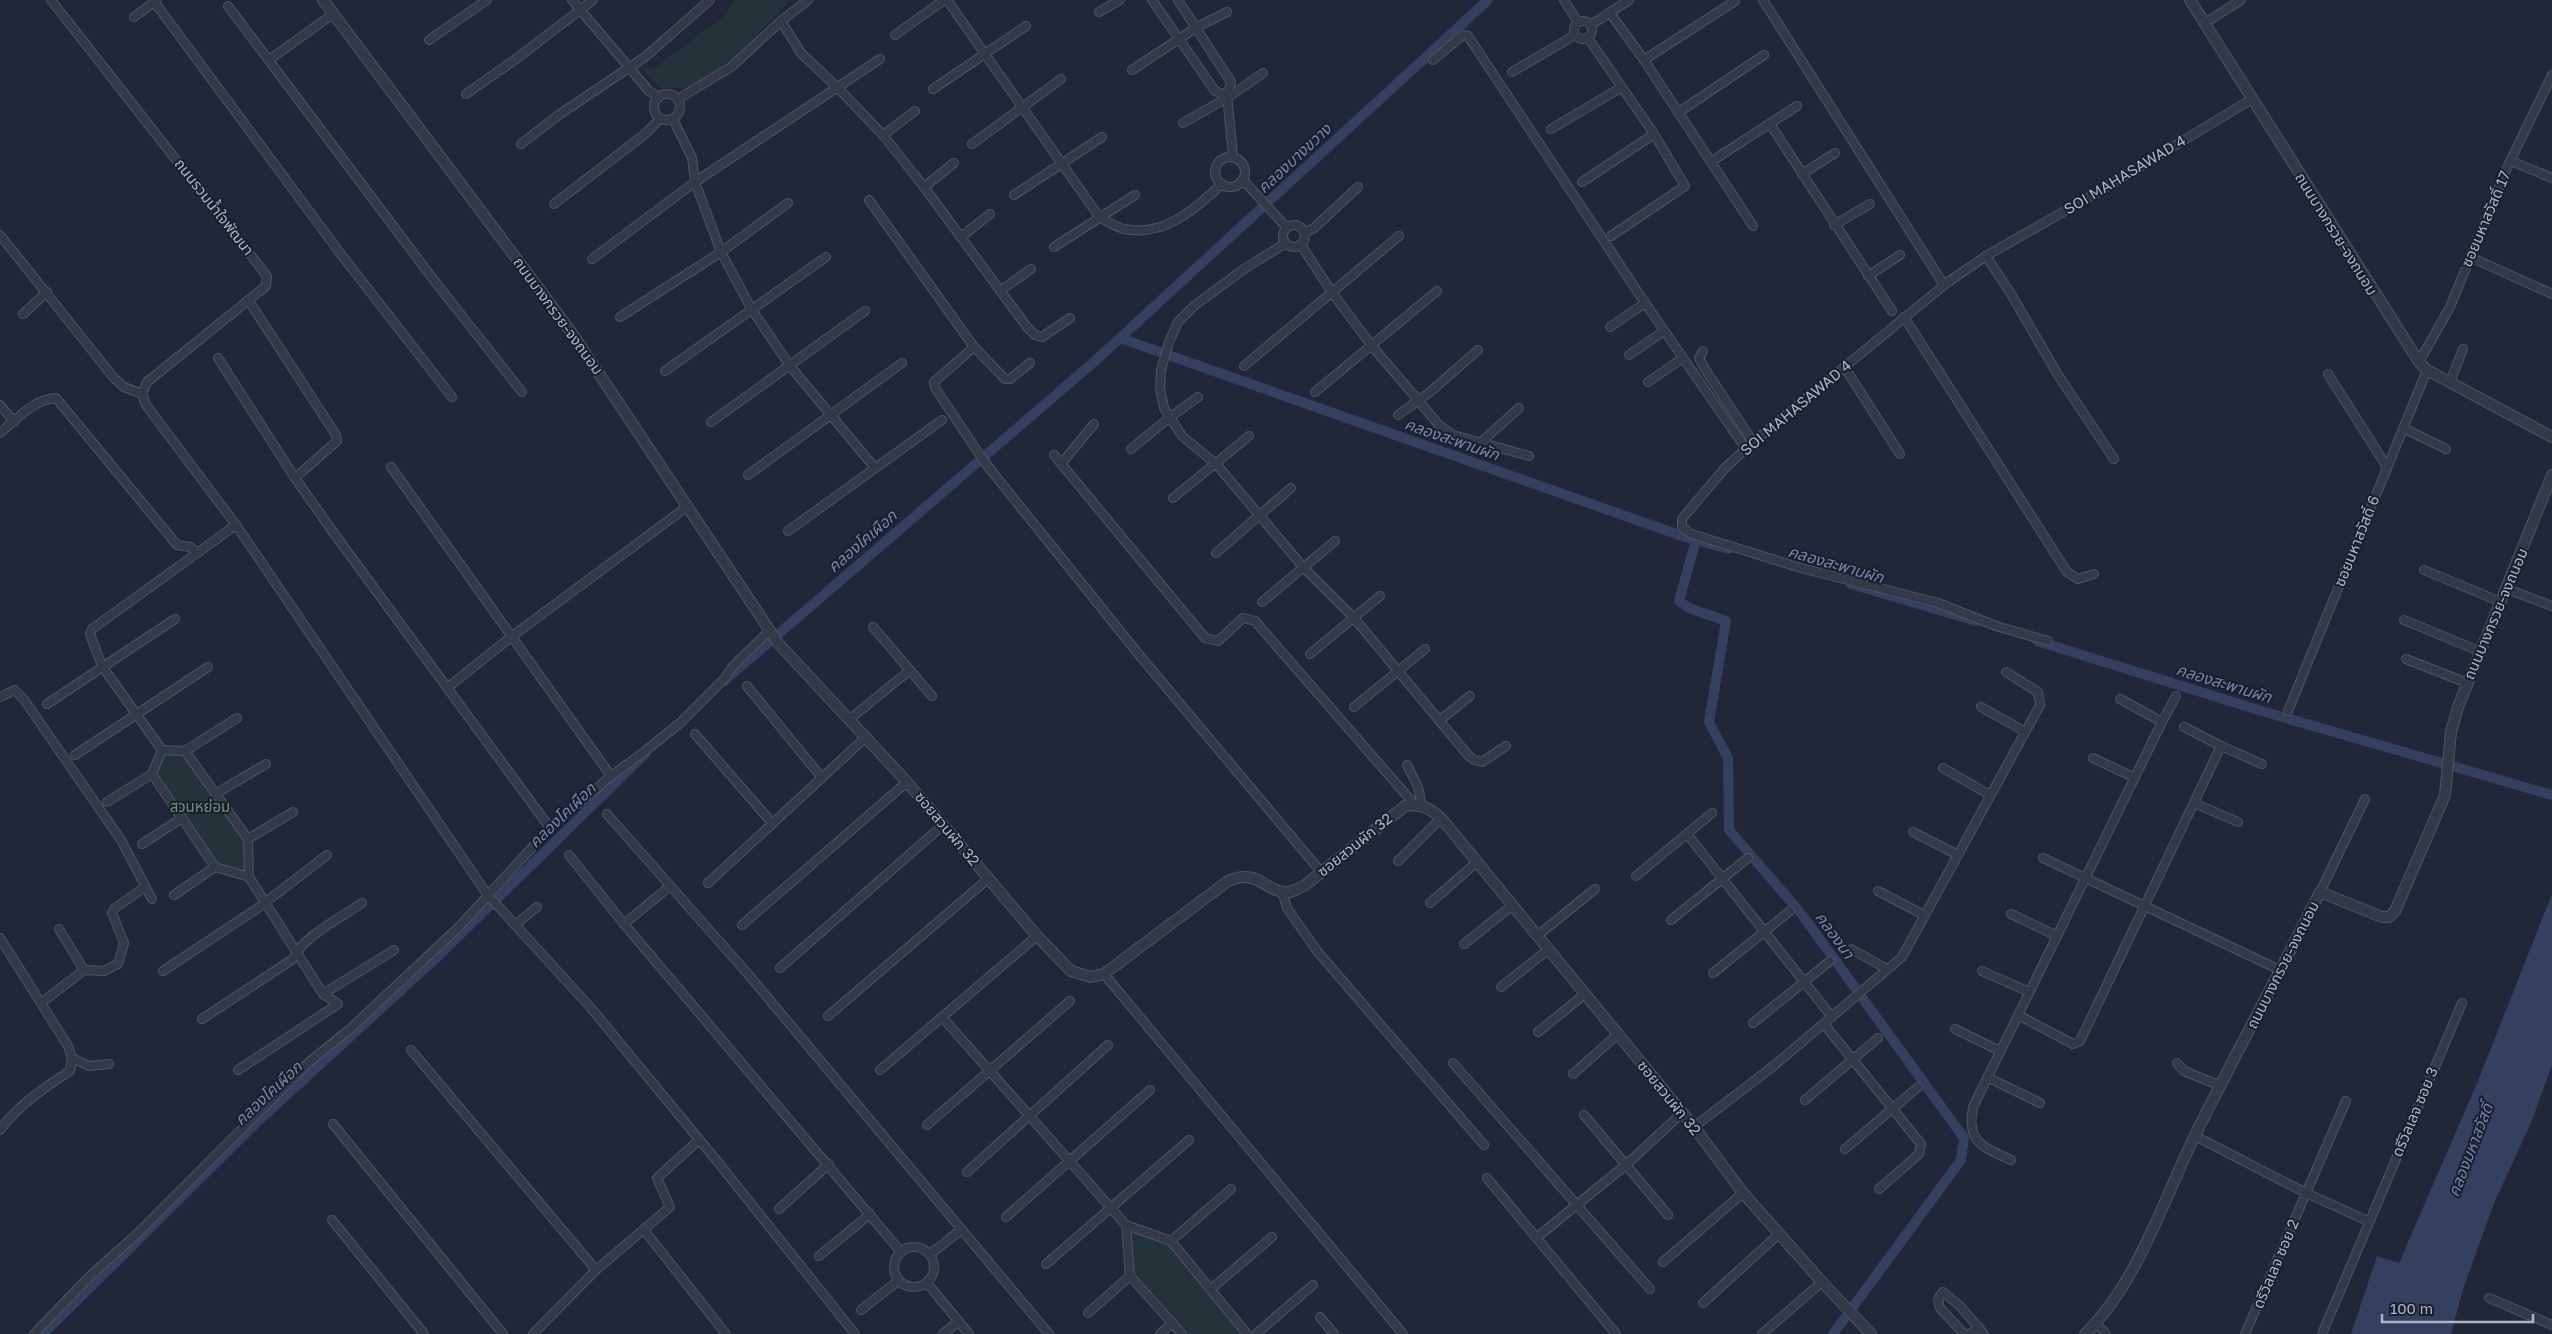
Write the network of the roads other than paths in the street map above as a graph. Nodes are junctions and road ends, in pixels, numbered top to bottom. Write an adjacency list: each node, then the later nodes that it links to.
1 (51, 0): 118 (street, ถนนรวมน้ำใจพัฒนา)
2 (323, 0): 24 (street, ถนนบางกรวย-จงถนอม)
3 (487, 0): 36 (street)
4 (572, 0): 20 (street)
5 (593, 0): 20 (street)
6 (710, 0): 43 (street)
7 (808, 0): 26 (street)
8 (946, 0): 32 (street); 37 (street)
9 (1120, 0): 21 (street)
10 (1152, 0): 34 (street)
11 (1178, 0): 31 (street)
12 (1564, 0): 27 (street)
13 (1629, 0): 23 (street)
14 (1763, 0): 112 (street)
15 (2190, 0): 28 (street, ถนนบางกรวย-จงถนอม)
16 (2241, 0): 28 (street)
17 (155, 1): 25 (street); 151 (street)
18 (1735, 2): 42 (street)
19 (228, 6): 40 (street)
20 (580, 10): 43 (street); 52 (street)
21 (1099, 12)
22 (1227, 12): 31 (street)
23 (1610, 13): 29 (street); 42 (street)
24 (333, 14): 40 (street); 186 (street, ถนนบางกรวย-จงถนอม)
25 (134, 17)
26 (781, 21): 50 (street); 55 (street)
27 (1578, 22): 29 (street); 33 (street)
28 (2206, 23): 56 (street, ถนนบางกรวย-จงถนอม)
29 (1591, 25): 35 (street)
30 (1026, 26): 37 (street)
31 (1197, 27): 34 (street); 54 (street)
32 (895, 35)
33 (1575, 35): 35 (street); 45 (street)
34 (1180, 38): 44 (street); 54 (street)
35 (1588, 38): 49 (street)
36 (429, 40)
37 (984, 53): 51 (street); 58 (street)
38 (1764, 55): 60 (street)
39 (880, 59): 50 (street)
40 (269, 60): 148 (street)
41 (1433, 60): 119 (street)
42 (1644, 60): 60 (street)
43 (630, 68): 53 (street); 69 (street)
44 (1132, 70)
45 (1512, 72)
46 (1263, 73): 54 (street)
47 (2552, 75): 75 (street, ซอยมหาสวัสดิ์ 17)
48 (1061, 79): 58 (street)
49 (1622, 87): 65 (street); 66 (street)
50 (838, 88): 67 (street); 80 (street)
51 (934, 88)
52 (466, 94)
53 (659, 96): 55 (street); 61 (street)
54 (1227, 97): 63 (street); 72 (street)
55 (678, 99): 62 (street)
56 (2252, 99): 106 (street, SOI MAHASAWAD 4); 137 (street, ถนนบางกรวย-จงถนอม)
57 (1797, 106): 64 (street)
58 (1023, 108): 70 (street); 73 (street)
59 (915, 112): 67 (street)
60 (1679, 112): 74 (street)
61 (660, 119): 62 (street); 89 (street)
62 (673, 119): 80 (street)
63 (1183, 123)
64 (1770, 124): 74 (street); 77 (street)
65 (1551, 129)
66 (1654, 134): 81 (street); 99 (street)
67 (883, 135): 83 (street)
68 (1102, 137): 73 (street)
69 (521, 144)
70 (972, 144)
71 (1835, 153): 77 (street)
72 (1233, 157): 79 (street); 82 (street)
73 (1062, 161): 85 (street); 92 (street)
74 (1712, 161): 93 (street)
75 (2510, 161): 78 (street); 108 (street, ซอยมหาสวัสดิ์ 17)
76 (954, 163): 83 (street)
77 (1802, 174): 94 (street)
78 (2552, 178)
79 (1243, 180): 82 (street); 95 (street)
80 (695, 182): 104 (street); 109 (street)
81 (1582, 182)
82 (1222, 184): 92 (street)
83 (924, 187): 100 (street)
84 (1358, 187): 96 (street)
85 (1014, 195)
86 (1135, 195): 92 (street)
87 (869, 200): 130 (street)
88 (788, 203): 104 (street)
89 (554, 204)
90 (1870, 204): 94 (street)
91 (990, 214): 100 (street)
92 (1100, 218): 103 (street)
93 (1753, 226)
94 (1834, 226): 111 (street)
95 (1287, 228): 96 (street); 101 (street)
96 (1304, 233): 102 (street)
97 (0, 235): 115 (street)
98 (1399, 236): 116 (street)
99 (1611, 236)
100 (961, 237): 113 (street)
101 (1286, 244): 102 (street); 158 (street)
102 (1301, 244): 116 (street)
103 (1054, 247)
104 (720, 252): 120 (street); 124 (street)
105 (1900, 255): 111 (street)
106 (1986, 256): 112 (street, SOI MAHASAWAD 4); 175 (street)
107 (826, 257): 120 (street)
108 (2470, 257): 117 (street); 137 (street, ซอยมหาสวัสดิ์ 17)
109 (592, 259)
110 (1032, 269): 113 (street)
111 (1868, 276): 122 (street)
112 (1944, 285): 125 (street, SOI MAHASAWAD 4)
113 (1000, 291): 126 (street)
114 (1437, 291): 129 (street)
115 (47, 292): 123 (street); 150 (street)
116 (1333, 294): 129 (street); 141 (street)
117 (2552, 294)
118 (249, 301): 150 (street, ถนนรวมน้ำใจพัฒนา); 182 (street)
119 (1645, 303): 127 (street); 128 (street)
120 (752, 310): 140 (street); 144 (street)
121 (865, 311): 140 (street)
122 (1892, 311)
123 (23, 314)
124 (620, 317)
125 (1904, 317): 142 (street, SOI MAHASAWAD 4); 195 (street)
126 (1070, 318)
127 (1610, 327)
128 (1664, 331): 134 (street); 136 (street)
129 (1372, 346): 149 (street); 153 (street)
130 (974, 347): 139 (street); 281 (street)
131 (2463, 349): 147 (street)
132 (1478, 350): 153 (street)
133 (1704, 351): 167 (street)
134 (1629, 355)
135 (218, 358): 182 (street)
136 (1683, 358): 146 (street); 170 (street)
137 (2419, 362): 143 (street, ถนนบางกรวย-จงถนอม)
138 (902, 363): 156 (street)
139 (1030, 363)
140 (790, 366): 156 (street); 161 (street)
141 (1244, 366)
142 (1845, 368): 167 (street, SOI MAHASAWAD 4); 172 (street)
143 (2427, 370): 147 (street, ถนนบางกรวย-จงถนอม); 163 (street, ซอยมหาสวัสดิ์ 6)
144 (664, 371)
145 (2328, 374): 179 (street)
146 (1648, 382)
147 (2450, 382): 166 (street, ถนนบางกรวย-จงถนอม)
148 (522, 392)
149 (1315, 392)
150 (142, 394): 188 (street)
151 (452, 397)
152 (1198, 397): 158 (street)
153 (1418, 399): 157 (street); 168 (street)
154 (0, 404): 160 (street)
155 (1519, 408): 168 (street)
156 (831, 415): 180 (street); 181 (street)
157 (1398, 415)
158 (1169, 418): 169 (street); 177 (street)
159 (942, 420): 180 (street)
160 (14, 422): 164 (street); 191 (street)
161 (711, 422)
162 (1094, 424): 176 (street)
163 (2403, 428): 171 (street); 179 (street, ซอยมหาสวัสดิ์ 6)
164 (0, 434)
165 (1249, 436): 177 (street)
166 (2552, 437)
167 (1753, 442): 170 (street, SOI MAHASAWAD 4)
168 (1479, 444): 174 (street)
169 (1131, 449)
170 (1746, 449): 207 (street, SOI MAHASAWAD 4)
171 (2446, 449)
172 (1900, 454)
173 (1054, 455): 176 (street)
174 (1530, 456)
175 (2114, 459)
176 (1061, 464): 259 (street)
177 (1216, 464): 185 (street); 187 (street)
178 (391, 467): 206 (street)
179 (2387, 467): 229 (street, ซอยมหาสวัสดิ์ 6)
180 (875, 468): 189 (street)
181 (748, 474)
182 (295, 478): 220 (street)
183 (2551, 482): 196 (street, ถนนบางกรวย-จงถนอม)
184 (1291, 488): 187 (street)
185 (1173, 498)
186 (688, 506): 205 (street, ถนนบางกรวย-จงถนอม); 206 (street)
187 (1261, 515): 192 (street); 193 (street)
188 (236, 525): 191 (street); 295 (street)
189 (788, 531)
190 (1335, 541): 193 (street)
191 (197, 552): 213 (street)
192 (1216, 553)
193 (1304, 568): 198 (street); 201 (street)
194 (2424, 570): 199 (street)
195 (2094, 574)
196 (2507, 589): 199 (street, ถนนบางกรวย-จงถนอม); 200 (street)
197 (1380, 596): 201 (street)
198 (1262, 602)
199 (2501, 602): 210 (street, ถนนบางกรวย-จงถนอม)
200 (2552, 606)
201 (1354, 618): 211 (street); 216 (street)
202 (175, 619): 213 (street)
203 (2404, 620): 210 (street)
204 (873, 627): 215 (street)
205 (770, 632): 208 (street, ถนนบางกรวย-จงถนอม); 250 (street)
206 (511, 637): 220 (street); 250 (street)
207 (2048, 641)
208 (778, 643): 232 (street, ซอยสวนผัก 32)
209 (1425, 649): 216 (street)
210 (2479, 651): 218 (street, ถนนบางกรวย-จงถนอม)
211 (1310, 654)
212 (2406, 659): 218 (street)
213 (102, 666): 226 (street); 230 (street)
214 (208, 667): 230 (street)
215 (910, 670): 222 (street); 232 (street)
216 (1398, 670): 227 (street); 233 (street)
217 (2006, 672): 236 (street)
218 (2467, 683): 293 (street, ถนนบางกรวย-จงถนอม)
219 (748, 686): 251 (street)
220 (447, 688): 268 (street)
221 (0, 696): 289 (street)
222 (932, 696)
223 (1470, 696): 233 (street)
224 (2176, 696): 234 (street)
225 (2120, 699): 234 (street)
226 (47, 704)
227 (1354, 706)
228 (1981, 707): 236 (street)
229 (2288, 711)
230 (136, 714): 241 (street); 243 (street)
231 (238, 718): 242 (street)
232 (850, 719): 238 (street, ซอยสวนผัก 32)
233 (1440, 720): 239 (street)
234 (2162, 722): 252 (street)
235 (2184, 727): 240 (street)
236 (2024, 731): 255 (street)
237 (695, 734): 266 (street)
238 (866, 737): 251 (street); 253 (street, ซอยสวนผัก 32)
239 (1506, 746)
240 (2221, 746): 246 (street); 258 (street)
241 (162, 750): 242 (street); 249 (street)
242 (185, 751): 254 (street)
243 (74, 755)
244 (2093, 758): 252 (street)
245 (266, 764): 254 (street)
246 (2262, 764)
247 (1407, 765): 259 (street)
248 (1943, 768): 255 (street)
249 (152, 774): 257 (street); 263 (street)
250 (611, 776): 268 (street)
251 (822, 778): 266 (street)
252 (2135, 778): 285 (street)
253 (907, 782): 267 (street, ซอยสวนผัก 32); 308 (street)
254 (217, 793): 271 (street)
255 (1990, 795): 275 (street)
256 (2365, 799): 293 (street)
257 (107, 802)
258 (2194, 803): 265 (street); 302 (street)
259 (1418, 805): 264 (street, ซอยสวนผัก 32); 281 (street, ซอยสวนผัก 32)
260 (293, 812): 271 (street)
261 (1712, 813): 270 (street)
262 (607, 814): 288 (street)
263 (182, 818): 272 (street); 280 (street)
264 (1441, 818): 278 (street); 279 (street, ซอยสวนผัก 32)
265 (2238, 822)
266 (772, 824): 287 (street)
267 (942, 826): 284 (street, ซอยสวนผัก 32); 322 (street)
268 (550, 828): 295 (street)
269 (1913, 832): 275 (street)
270 (1687, 834): 282 (street); 286 (street)
271 (248, 840): 283 (street)
272 (142, 844)
273 (327, 855): 297 (street)
274 (569, 855): 307 (street)
275 (1958, 855): 305 (street)
276 (1748, 858): 286 (street)
277 (2043, 858): 285 (street)
278 (1398, 862)
279 (1476, 862): 298 (street); 300 (street, ซอยสวนผัก 32)
280 (215, 867): 283 (street); 294 (street)
281 (1322, 873): 291 (street, ซอยสวนผัก 32)
282 (1636, 876)
283 (249, 877): 297 (street)
284 (989, 878): 312 (street, ซอยสวนผัก 32); 339 (street)
285 (2084, 878): 302 (street); 314 (street)
286 (1722, 879): 306 (street); 311 (street)
287 (708, 883)
288 (670, 886): 307 (street); 401 (street)
289 (146, 887): 296 (street); 324 (street)
290 (1595, 888): 313 (street)
291 (1282, 891): 329 (street); 379 (street)
292 (1878, 892): 305 (street)
293 (2320, 892): 325 (street, ถนนบางกรวย-จงถนอม)
294 (174, 895)
295 (489, 895): 309 (street); 430 (street)
296 (152, 899)
297 (265, 900): 320 (street); 326 (street)
298 (1430, 902)
299 (362, 904): 320 (street)
300 (1512, 905): 313 (street, ซอยสวนผัก 32); 316 (street)
301 (537, 906): 309 (street)
302 (2145, 906): 325 (street); 338 (street)
303 (1790, 911): 311 (street)
304 (2011, 914): 314 (street)
305 (1924, 916): 323 (street)
306 (1671, 920)
307 (624, 924): 383 (street)
308 (742, 925)
309 (515, 926): 377 (street)
310 (59, 930): 324 (street)
311 (1764, 932): 328 (street); 330 (street)
312 (1037, 936): 329 (street, ซอยสวนผัก 32); 341 (street)
313 (1537, 936): 317 (street, ซอยสวนผัก 32)
314 (2056, 936): 332 (street)
315 (0, 938): 336 (street)
316 (1464, 944)
317 (1548, 948): 331 (street); 334 (street, ซอยสวนผัก 32)
318 (1851, 949): 323 (street)
319 (394, 950): 333 (street)
320 (296, 952): 333 (street); 342 (street)
321 (1830, 961): 330 (street)
322 (780, 968)
323 (1888, 969): 340 (street)
324 (84, 970): 336 (street)
325 (2280, 970): 362 (street, ถนนบางกรวย-จงถนอม)
326 (163, 971)
327 (1982, 971): 332 (street)
328 (1713, 973)
329 (1104, 974): 444 (street)
330 (1804, 982): 340 (street); 343 (street)
331 (1501, 987)
332 (2029, 992): 338 (street)
333 (322, 994): 357 (street)
334 (1585, 994): 346 (street); 347 (street, ซอยสวนผัก 32)
335 (1070, 1001): 359 (street)
336 (41, 1003): 352 (street)
337 (2462, 1003): 398 (street, ดรีวิลเลจ ซอย 3)
338 (2018, 1015): 351 (street)
339 (828, 1016)
340 (1832, 1016): 344 (street)
341 (942, 1017): 358 (street); 359 (street)
342 (202, 1019)
343 (1753, 1023)
344 (1824, 1024): 353 (street); 374 (street)
345 (1955, 1029): 351 (street)
346 (1538, 1032)
347 (1618, 1034): 360 (street); 369 (street, ซอยสวนผัก 32)
348 (1878, 1038): 353 (street)
349 (1108, 1045): 371 (street)
350 (410, 1050): 411 (street)
351 (2000, 1051): 361 (street)
352 (72, 1058): 356 (street); 375 (street)
353 (1853, 1059): 365 (street); 368 (street)
354 (1453, 1063): 391 (street)
355 (2177, 1063): 362 (street)
356 (109, 1064)
357 (238, 1070)
358 (880, 1070)
359 (990, 1071): 371 (street); 373 (street)
360 (1573, 1074)
361 (1987, 1077): 367 (street); 381 (street)
362 (2221, 1086): 376 (street, ถนนบางกรวย-จงถนอม)
363 (1918, 1087): 368 (street)
364 (1150, 1090): 382 (street)
365 (1805, 1100)
366 (2346, 1101): 390 (street, ดรีวิลเลจ ซอย 2)
367 (2040, 1103)
368 (1891, 1110): 380 (street); 388 (street)
369 (1682, 1113): 374 (street, ซอยสวนผัก 32); 384 (street)
370 (1584, 1115): 384 (street)
371 (1029, 1116): 382 (street); 385 (street)
372 (333, 1124): 432 (street)
373 (927, 1125)
374 (1694, 1127): 389 (street, ซอยสวนผัก 32)
375 (0, 1130)
376 (2195, 1136): 390 (street); 425 (street, ถนนบางกรวย-จงถนอม)
377 (699, 1140): 400 (street); 435 (street)
378 (1189, 1140): 392 (street)
379 (1484, 1145)
380 (1845, 1149)
381 (2011, 1160)
382 (1068, 1161): 392 (street); 396 (street)
383 (829, 1164): 393 (street); 394 (street)
384 (1627, 1164): 391 (street); 395 (street)
385 (967, 1172)
386 (1487, 1178): 404 (street)
387 (1231, 1189): 405 (street)
388 (1879, 1189)
389 (1743, 1192): 402 (street, ซอยสวนผัก 32); 409 (street)
390 (2306, 1193): 398 (street); 452 (street, ดรีวิลเลจ ซอย 2)
391 (1577, 1206): 404 (street); 417 (street)
392 (1111, 1208): 399 (street); 410 (street)
393 (779, 1209)
394 (870, 1214): 406 (street); 408 (street)
395 (1668, 1215)
396 (1006, 1218)
397 (332, 1220): 431 (street)
398 (2368, 1221): 453 (street, ดรีวิลเลจ ซอย 3)
399 (1126, 1225): 405 (street); 412 (street)
400 (644, 1230): 411 (street); 434 (street)
401 (962, 1230): 407 (street); 438 (street)
402 (1779, 1234): 414 (street, ซอยสวนผัก 32); 420 (street)
403 (1272, 1237): 418 (street)
404 (1536, 1238): 445 (street)
405 (1171, 1241): 418 (street)
406 (901, 1252): 407 (street); 413 (street)
407 (930, 1254): 415 (street)
408 (819, 1256)
409 (1664, 1262)
410 (1046, 1264)
411 (596, 1270): 433 (street)
412 (1130, 1276): 422 (street); 426 (street)
413 (898, 1280): 415 (street); 421 (street)
414 (1822, 1282): 429 (street, ซอยสวนผัก 32); 446 (street)
415 (927, 1283): 424 (street)
416 (1313, 1285): 442 (street)
417 (1650, 1288)
418 (1211, 1289): 441 (street)
419 (2489, 1298): 427 (street)
420 (1703, 1302)
421 (861, 1310)
422 (1088, 1313)
423 (1320, 1317): 443 (street)
424 (959, 1321): 436 (street); 437 (street)
425 (2096, 1322): 450 (street, ถนนบางกรวย-จงถนอม); 451 (street)
426 (1172, 1323): 439 (street); 440 (street)
427 (2552, 1325)
428 (1979, 1328): 447 (street); 448 (street); 449 (street)
429 (1865, 1332)
430 (34, 1334)
431 (424, 1334)
432 (503, 1334)
433 (533, 1334)
434 (726, 1334)
435 (855, 1334)
436 (944, 1334)
437 (969, 1334)
438 (1048, 1334)
439 (1160, 1334)
440 (1182, 1334)
441 (1248, 1334)
442 (1256, 1334)
443 (1334, 1334)
444 (1403, 1334)
445 (1616, 1334)
446 (1762, 1334)
447 (1964, 1334)
448 (1970, 1334)
449 (1984, 1334)
450 (2085, 1334)
451 (2106, 1334)
452 (2245, 1334)
453 (2322, 1334)

